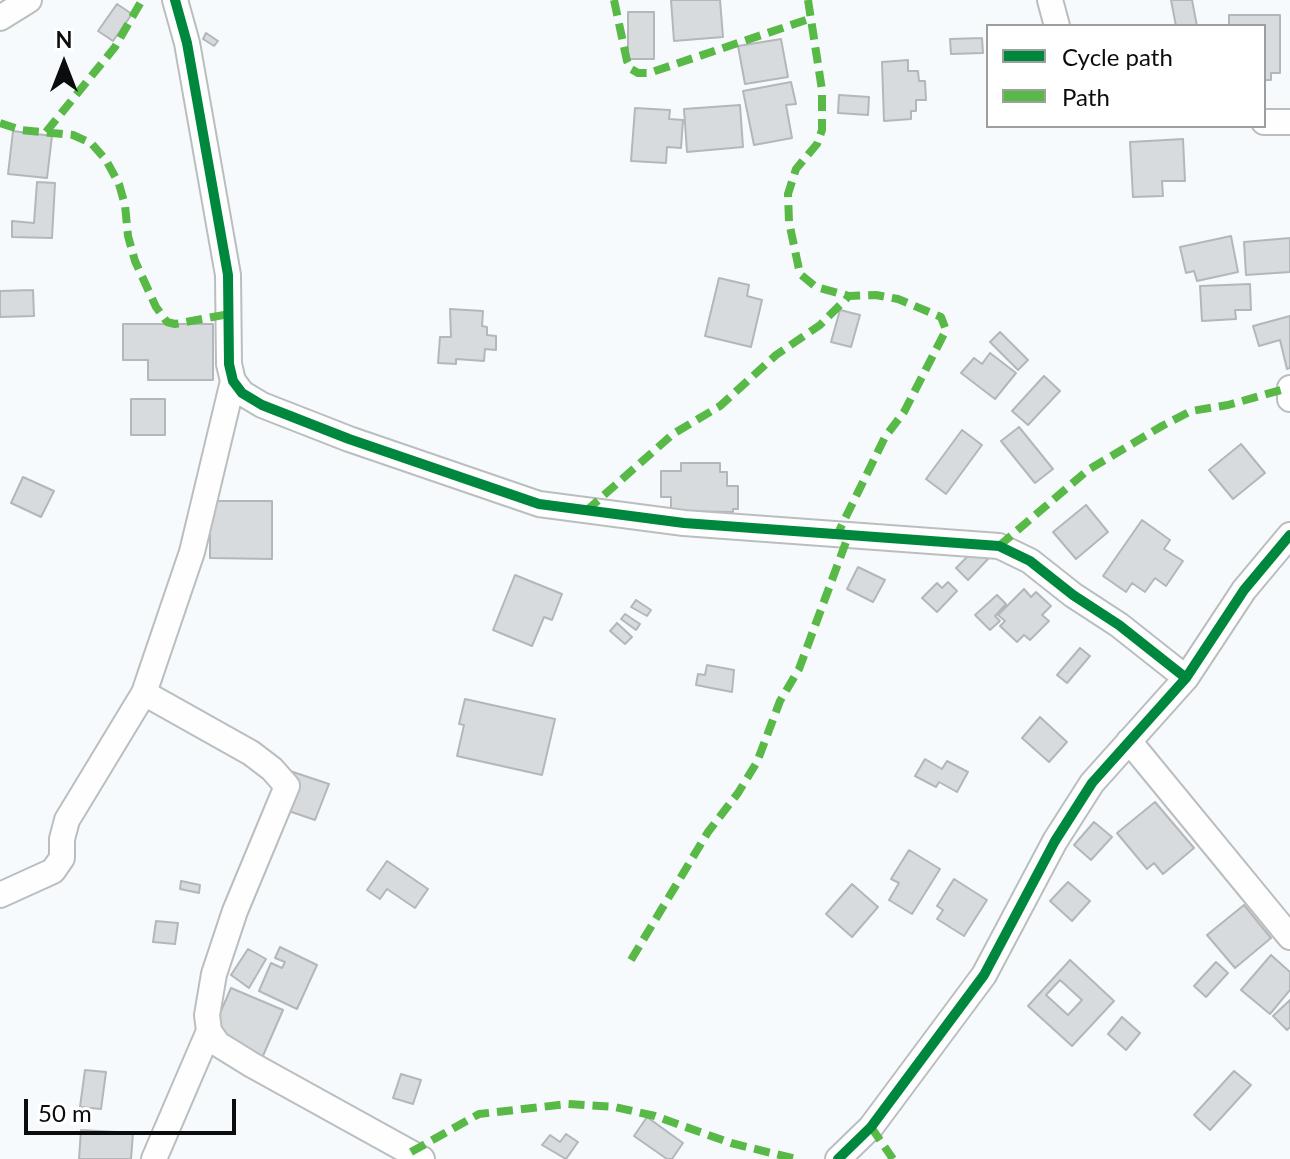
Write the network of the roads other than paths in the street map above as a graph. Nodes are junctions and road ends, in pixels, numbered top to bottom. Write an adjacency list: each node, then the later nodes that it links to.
1 (29, 0): 4 (street)
2 (175, 0): 8 (street)
3 (1050, 0): 5 (street)
4 (0, 18)
5 (1056, 24)
6 (1266, 122): 7 (street)
7 (1290, 122)
8 (233, 381): 12 (street); 13 (street)
9 (1290, 388): 10 (street)
10 (1290, 399)
11 (1290, 535): 12 (street)
12 (1186, 678): 14 (street)
13 (144, 693): 15 (street); 17 (street)
14 (1129, 741): 16 (street); 20 (street)
15 (0, 895)
16 (1290, 937)
17 (209, 1031): 18 (street); 19 (street)
18 (154, 1159)
19 (422, 1159)
20 (838, 1159)

